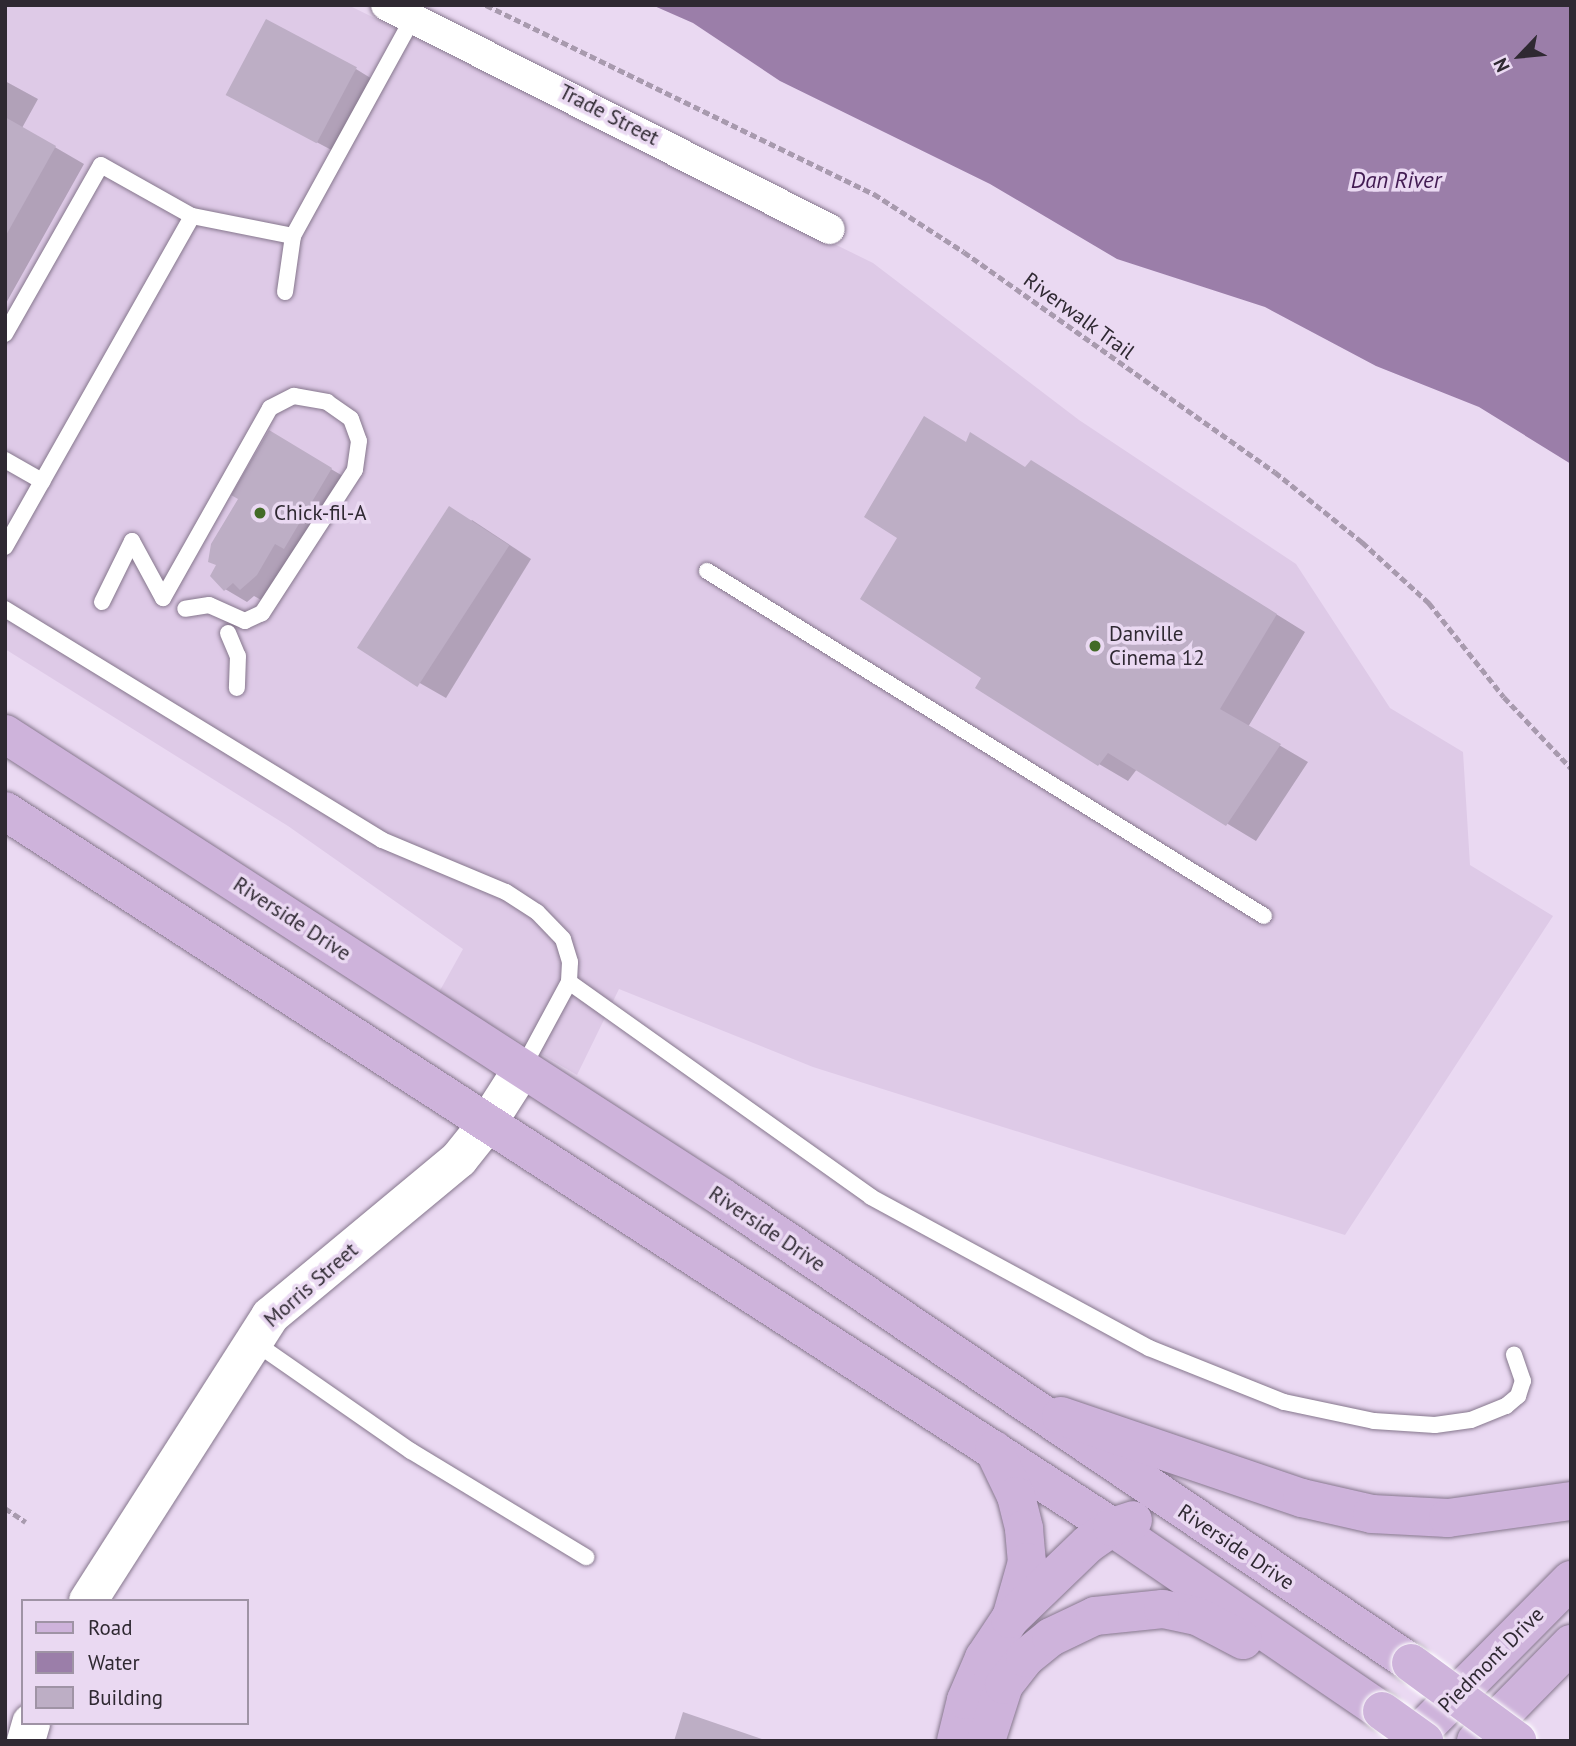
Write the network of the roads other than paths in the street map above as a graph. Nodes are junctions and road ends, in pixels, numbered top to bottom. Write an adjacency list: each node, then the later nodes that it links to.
1 (386, 5): 2 (street, Trade Street)
2 (413, 18): 4 (street, Trade Street); 5 (lane)
3 (192, 216): 5 (lane); 7 (lane); 9 (lane)
4 (830, 229)
5 (293, 236): 6 (lane)
6 (285, 292)
7 (5, 334)
8 (5, 460): 9 (lane)
9 (42, 481): 10 (lane)
10 (5, 547)
11 (707, 571): 19 (lane)
12 (102, 602): 14 (lane)
13 (5, 608): 20 (lane)
14 (185, 610)
15 (228, 633): 16 (lane)
16 (237, 688)
17 (5, 734): 21 (main road, Riverside Drive)
18 (5, 811): 22 (main road)
19 (1264, 916)
20 (569, 982): 21 (lane); 24 (lane)
21 (522, 1069): 22 (street, Morris Street); 25 (main road, Riverside Drive)
22 (487, 1124): 23 (street, Morris Street); 26 (main road)
23 (252, 1341): 30 (lane); 32 (street, Morris Street)
24 (1514, 1355)
25 (1036, 1412): 27 (main road); 29 (main road, Riverside Drive)
26 (994, 1450): 28 (main road); 33 (main road)
27 (1571, 1501)
28 (1112, 1527): 29 (main road); 33 (main road); 35 (main road)
29 (1206, 1527): 41 (main road, Riverside Drive, bridge)
30 (586, 1557)
31 (1571, 1580): 38 (main road, Piedmont Drive)
32 (89, 1599)
33 (1010, 1619): 36 (main road)
34 (1571, 1644): 40 (main road)
35 (1324, 1670): 37 (main road); 39 (main road, bridge)
36 (956, 1741)
37 (986, 1741)
38 (1411, 1741)
39 (1423, 1741)
40 (1476, 1741)
41 (1517, 1741)

